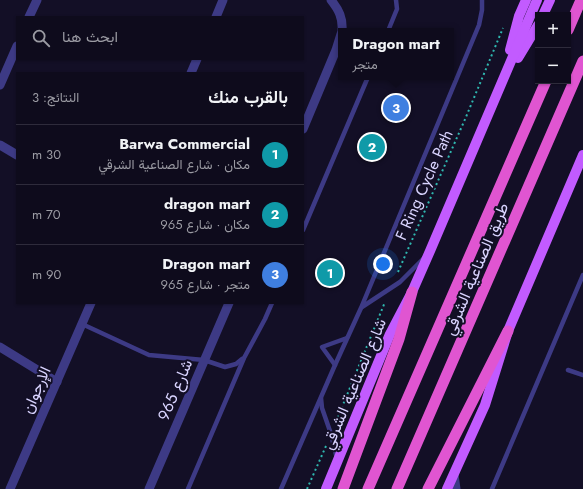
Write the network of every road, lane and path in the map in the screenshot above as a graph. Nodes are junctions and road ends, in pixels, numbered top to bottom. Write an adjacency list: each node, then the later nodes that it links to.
1 (37, 0): 11 (street)
2 (223, 0): 12 (street)
3 (331, 0): 15 (street)
4 (396, 0): 16 (lane)
5 (482, 0): 39 (lane)
6 (526, 0): 26 (main road)
7 (537, 0): 26 (main road)
8 (550, 0): 10 (main road)
9 (581, 0): 13 (highway)
10 (544, 12)
11 (29, 16)
12 (216, 16)
13 (571, 23)
14 (504, 27): 34 (path, F Ring Cycle Path)
15 (342, 28)
16 (389, 28)
17 (535, 30): 26 (main road)
18 (338, 44): 27 (street)
19 (16, 48): 25 (street)
20 (197, 60): 22 (street)
21 (583, 61): 62 (highway, طريق الصناعية الشرقي)
22 (191, 72)
23 (367, 80): 31 (lane)
24 (545, 84): 61 (highway, طريق الصناعية الشرقي)
25 (0, 85)
26 (500, 88): 32 (main road)
27 (304, 127)
28 (0, 145): 29 (street)
29 (16, 154)
30 (583, 156): 41 (main road)
31 (304, 228)
32 (430, 251): 34 (lane); 35 (main road)
33 (583, 275): 66 (lane)
34 (390, 289): 39 (lane); 51 (path, F Ring Cycle Path)
35 (412, 292): 52 (main road, شارع الصناعية الشرقي); 60 (highway)
36 (91, 304): 40 (street, الإرجوان)
37 (229, 304): 45 (street, شارع 965)
38 (272, 304): 44 (lane)
39 (361, 308): 42 (lane)
40 (82, 324): 45 (lane); 49 (street, الإرجوان)
41 (508, 331): 53 (main road); 63 (highway)
42 (347, 338): 46 (lane); 46 (lane)
43 (0, 347): 49 (street)
44 (244, 358): 45 (lane); 56 (lane)
45 (204, 360): 55 (street, شارع 965)
46 (335, 365): 50 (lane)
47 (568, 370): 48 (lane)
48 (583, 375)
49 (56, 382): 54 (street, الإرجوان)
50 (321, 396): 51 (lane); 57 (lane)
51 (331, 434): 52 (lane); 58 (path, F Ring Cycle Path)
52 (337, 461): 59 (main road, شارع الصناعية الشرقي)
53 (454, 475): 64 (main road); 65 (street)
54 (10, 489)
55 (149, 489)
56 (188, 489)
57 (281, 489)
58 (307, 489)
59 (326, 489)
60 (343, 489)
61 (368, 489)
62 (397, 489)
63 (428, 489)
64 (447, 489)
65 (456, 489)
66 (492, 489)

